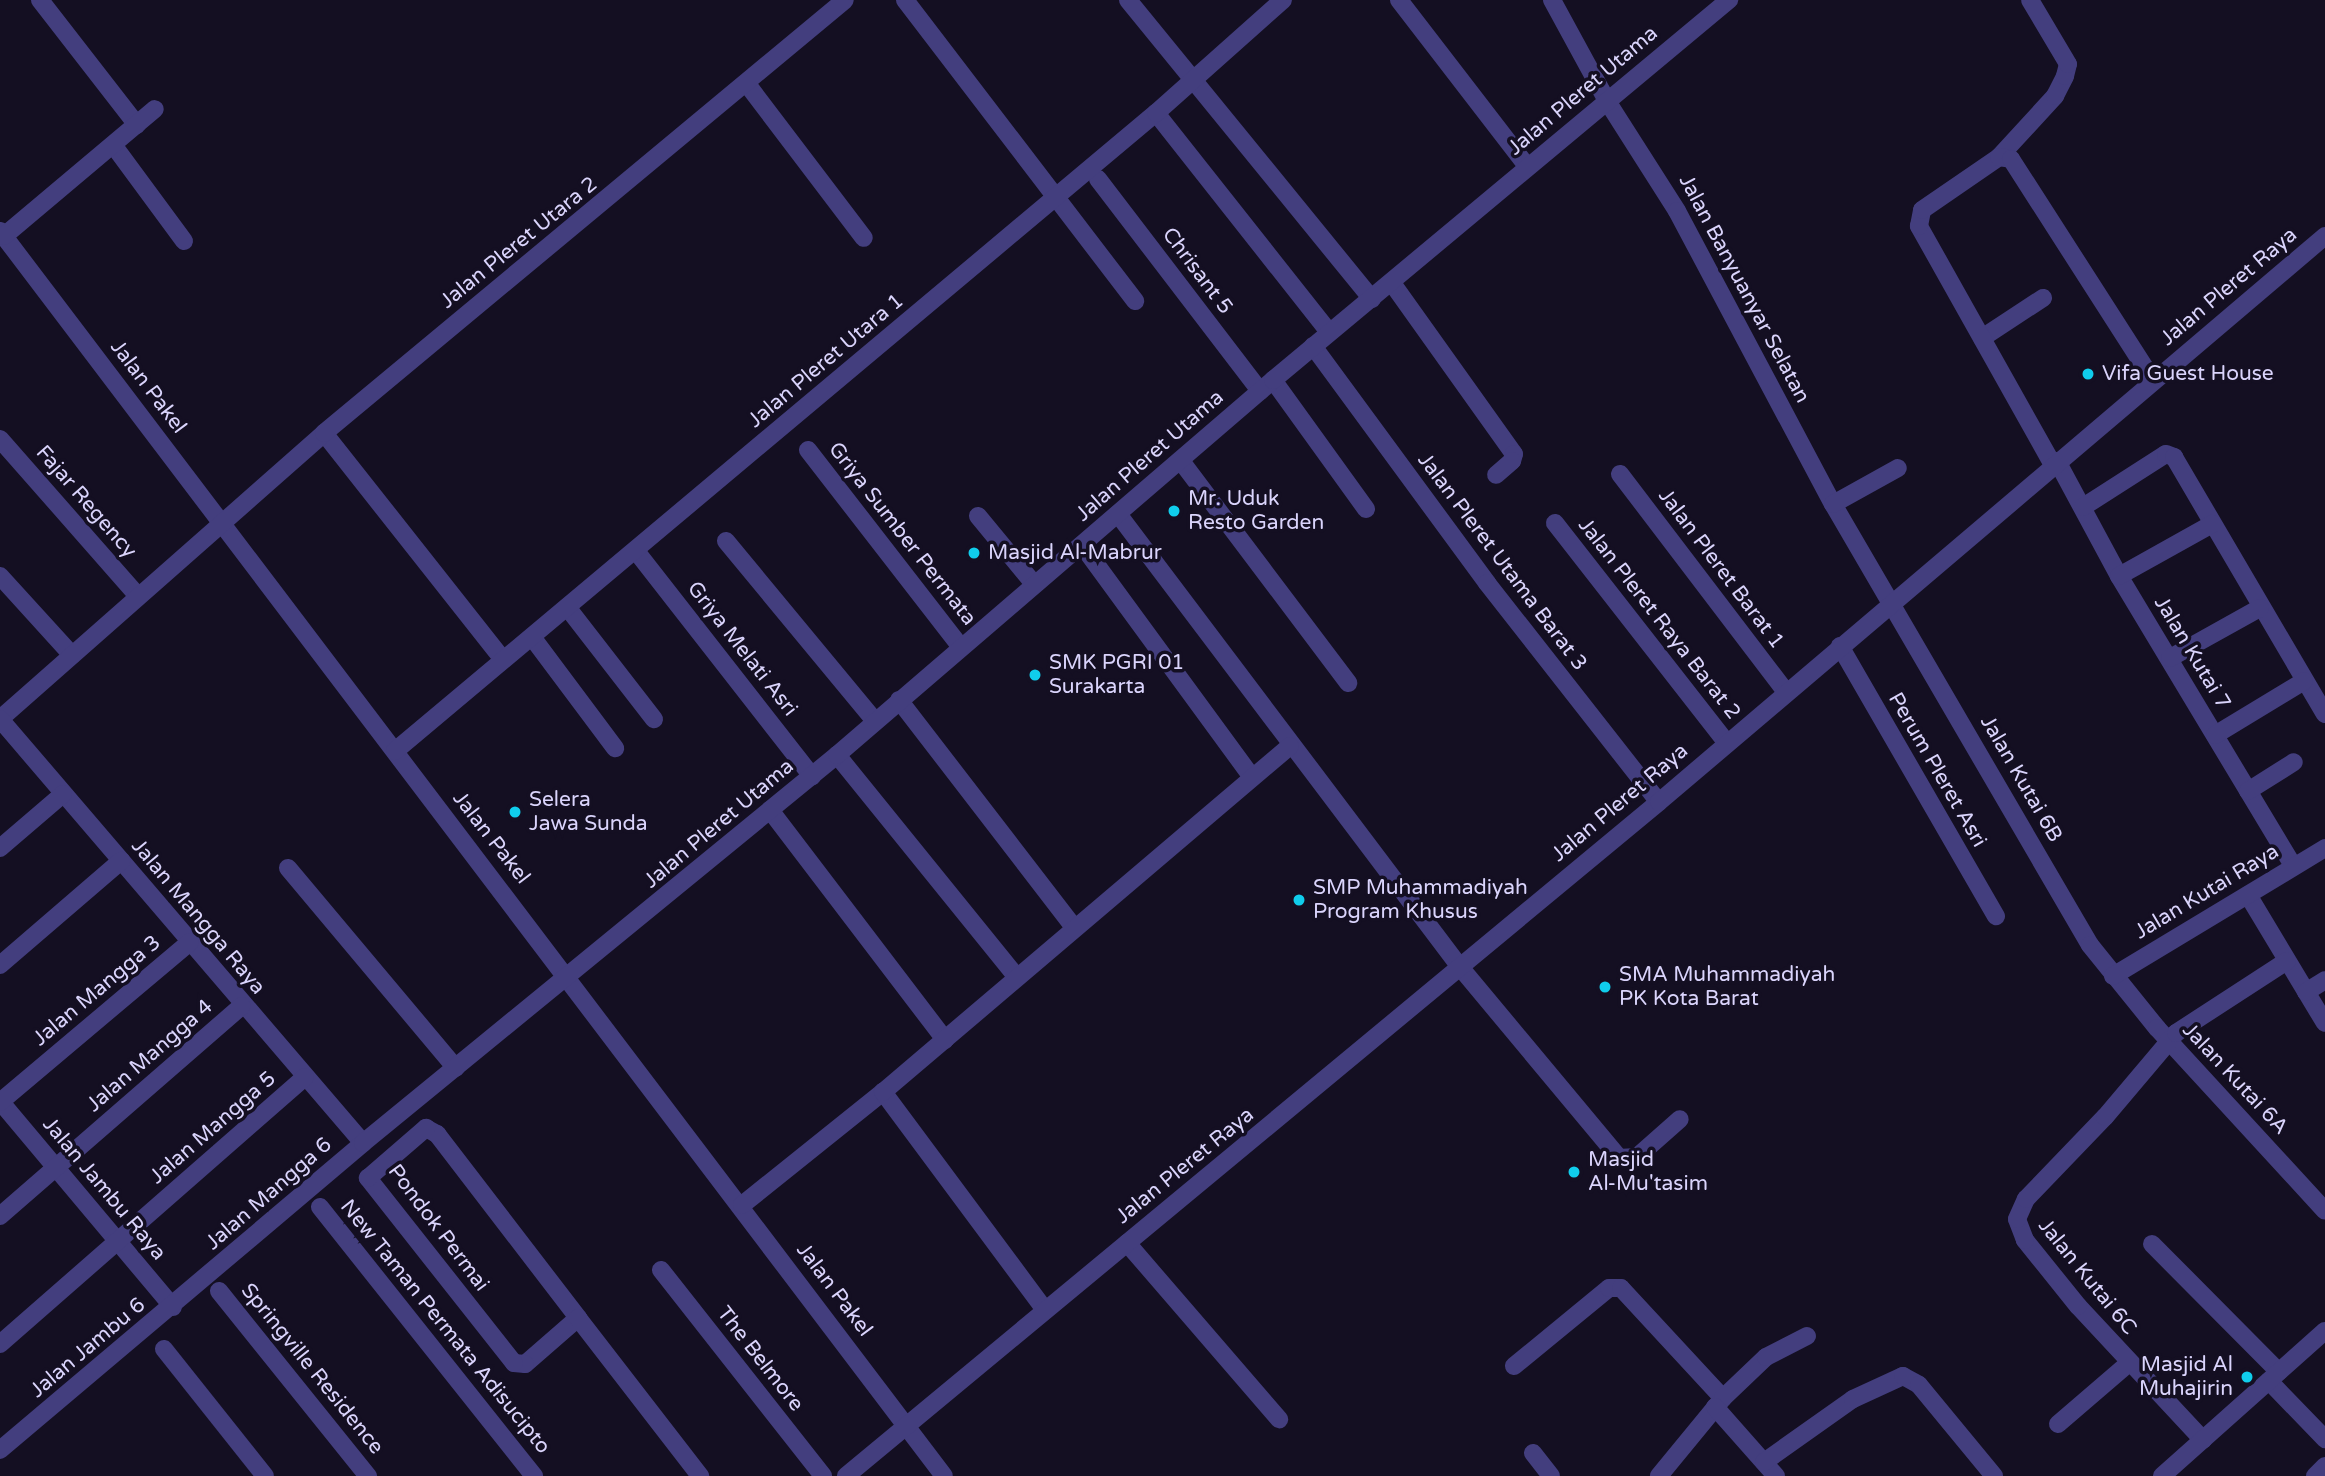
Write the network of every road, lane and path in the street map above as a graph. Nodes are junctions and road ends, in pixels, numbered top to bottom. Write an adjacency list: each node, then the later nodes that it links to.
1 (40, 0): 15 (street)
2 (845, 0): 11 (street, Jalan Pleret Utara 2)
3 (905, 0): 20 (street)
4 (1128, 0): 10 (street)
5 (1283, 0): 10 (street, Jalan Pleret Utara 1)
6 (1399, 0): 18 (street)
7 (1552, 0): 12 (street, Jalan Banyuanyar Selatan)
8 (1729, 0): 12 (street, Jalan Pleret Utama)
9 (2030, 0): 17 (street)
10 (1192, 81): 14 (street, Jalan Pleret Utara 1); 27 (street)
11 (747, 84): 23 (street); 34 (street, Jalan Pleret Utara 2)
12 (1607, 101): 18 (street, Jalan Pleret Utama); 42 (street, Jalan Banyuanyar Selatan)
13 (155, 109): 15 (street)
14 (1156, 113): 20 (street, Jalan Pleret Utara 1); 29 (street)
15 (137, 125): 16 (street)
16 (114, 146): 21 (street); 24 (street)
17 (1999, 157): 30 (street, Jalan Kutai 7); 32 (street)
18 (1527, 166): 25 (street, Jalan Pleret Utama)
19 (1098, 179): 33 (street, Chrisant 5)
20 (1054, 196): 28 (street); 52 (street, Jalan Pleret Utara 1)
21 (2, 233): 47 (street, Jalan Pakel)
22 (2325, 236): 32 (street, Jalan Pleret Raya)
23 (864, 238)
24 (184, 240)
25 (1392, 283): 27 (street, Jalan Pleret Utama); 41 (street)
26 (2043, 298): 30 (street)
27 (1372, 299): 29 (street, Jalan Pleret Utama)
28 (1135, 302)
29 (1329, 332): 31 (street, Jalan Pleret Utama)
30 (1982, 338): 38 (street, Jalan Kutai 7)
31 (1313, 346): 33 (street, Jalan Pleret Utama); 85 (street, Jalan Pleret Utama Barat 3)
32 (2153, 380): 38 (street, Jalan Pleret Raya)
33 (1267, 385): 37 (street, Jalan Pleret Utama); 44 (street, Chrisant 5)
34 (324, 433): 47 (street, Jalan Pleret Utara 2); 63 (street)
35 (0, 439): 56 (street, Fajar Regency)
36 (808, 450): 61 (street, Griya Sumber Permata)
37 (1181, 461): 45 (street, Jalan Pleret Utama); 67 (street)
38 (2055, 463): 43 (street, Jalan Kutai 7); 57 (street, Jalan Pleret Raya)
39 (1898, 468): 42 (street)
40 (1620, 474): 68 (street, Jalan Pleret Barat 1)
41 (1496, 475)
42 (1833, 504): 57 (street, Jalan Banyuanyar Selatan)
43 (2083, 506): 49 (street); 54 (street, Jalan Kutai 7)
44 (1366, 509)
45 (1118, 514): 51 (street, Jalan Pleret Utama); 76 (street)
46 (978, 516): 55 (street)
47 (221, 521): 56 (street, Jalan Pleret Utara 2); 78 (street, Jalan Pakel)
48 (1555, 523): 75 (street, Jalan Pleret Raya Barat 2)
49 (2212, 524): 54 (street); 59 (street)
50 (726, 541): 73 (street)
51 (1082, 545): 55 (street, Jalan Pleret Utama); 82 (street)
52 (636, 551): 58 (street, Jalan Pleret Utara 1); 81 (street, Griya Melati Asri)
53 (0, 576): 64 (street)
54 (2119, 576): 65 (street, Jalan Kutai 7)
55 (1034, 584): 61 (street, Jalan Pleret Utama)
56 (138, 596): 64 (street, Jalan Pleret Utara 2)
57 (1891, 603): 62 (street, Jalan Pleret Raya); 100 (street, Jalan Kutai 6B)
58 (567, 607): 60 (street, Jalan Pleret Utara 1); 72 (street)
59 (2260, 608): 65 (street); 66 (street)
60 (532, 637): 77 (street); 78 (street, Jalan Pleret Utara 1)
61 (960, 646): 69 (street, Jalan Pleret Utama)
62 (1840, 646): 68 (street, Jalan Pleret Raya); 93 (street, Perum Pleret Asri)
63 (498, 653)
64 (72, 655): 71 (street, Jalan Pleret Utara 2)
65 (2170, 658): 74 (street, Jalan Kutai 7)
66 (2304, 681): 70 (street); 74 (street)
67 (1348, 683)
68 (1786, 692): 75 (street, Jalan Pleret Raya)
69 (899, 700): 73 (street, Jalan Pleret Utama); 94 (street)
70 (2325, 714)
71 (0, 719): 84 (street, Jalan Mangga Raya)
72 (654, 719)
73 (875, 722): 79 (street, Jalan Pleret Utama)
74 (2216, 735): 83 (street, Jalan Kutai 7)
75 (1727, 743): 85 (street, Jalan Pleret Raya)
76 (1290, 746): 82 (street); 98 (street)
77 (615, 748)
78 (395, 751): 99 (street, Jalan Pakel)
79 (837, 755): 81 (street, Jalan Pleret Utama); 101 (street)
80 (2294, 762): 83 (street)
81 (812, 776): 86 (street, Jalan Pleret Utama)
82 (1252, 777): 94 (street)
83 (2249, 791): 90 (street, Jalan Kutai 7)
84 (63, 794): 87 (street); 89 (street, Jalan Mangga Raya)
85 (1659, 802): 98 (street, Jalan Pleret Raya)
86 (770, 810): 99 (street, Jalan Pleret Utama); 106 (street)
87 (0, 848)
88 (2325, 848): 90 (street, Jalan Kutai Raya)
89 (121, 861): 95 (street, Jalan Mangga Raya); 97 (street)
90 (2293, 866): 92 (street, Jalan Kutai Raya)
91 (288, 868): 108 (street)
92 (2248, 895): 96 (street); 100 (street, Jalan Kutai Raya)
93 (1996, 916)
94 (1074, 927): 101 (street)
95 (190, 942): 104 (street, Jalan Mangga Raya); 111 (street, Jalan Mangga 3)
96 (2287, 961): 103 (street); 107 (street, Jalan Kutai 6C)
97 (0, 965)
98 (1460, 967): 112 (street); 120 (street, Jalan Pleret Raya)
99 (569, 976): 108 (street, Jalan Pleret Utama); 115 (street, Jalan Pakel)
100 (2113, 976): 107 (street, Jalan Kutai 6A)
101 (1017, 977): 106 (street)
102 (2325, 980): 103 (street)
103 (2306, 992): 105 (street)
104 (242, 1006): 109 (street, Jalan Mangga Raya); 114 (street, Jalan Mangga 4)
105 (2325, 1023)
106 (945, 1040): 110 (street)
107 (2169, 1041): 117 (street, Jalan Kutai 6A); 131 (street, Jalan Kutai 6C)
108 (456, 1068): 113 (street, Jalan Mangga 6)
109 (305, 1077): 113 (street, Jalan Mangga Raya); 119 (street, Jalan Mangga 5)
110 (883, 1091): 115 (street); 125 (street)
111 (0, 1102): 114 (street, Jalan Jambu Raya)
112 (1681, 1119)
113 (363, 1143): 124 (street, Jalan Mangga 6)
114 (56, 1167): 118 (street, Jalan Mangga 4); 119 (street, Jalan Jambu Raya)
115 (742, 1205): 137 (street, Jalan Pakel)
116 (320, 1207): 146 (street, New Taman Permata Adisucipto)
117 (2325, 1211)
118 (0, 1216)
119 (118, 1241): 124 (street, Jalan Jambu Raya); 129 (street, Jalan Mangga 5)
120 (1127, 1242): 125 (street, Jalan Pleret Raya); 135 (street)
121 (2152, 1244): 133 (street)
122 (661, 1270): 148 (street, The Belmore)
123 (219, 1291): 145 (street, Springville Residence)
124 (173, 1307): 140 (street, Jalan Jambu 6)
125 (1045, 1310): 137 (street, Jalan Pleret Raya)
126 (578, 1318): 126 (street, Pondok Permai); 147 (street, Pondok Permai)
127 (2325, 1331): 133 (street)
128 (1807, 1336): 134 (street)
129 (0, 1344)
130 (164, 1349): 144 (street)
131 (2129, 1363): 136 (street); 139 (street, Jalan Kutai 6C)
132 (1514, 1366): 134 (street)
133 (2274, 1377): 138 (street); 139 (street)
134 (1719, 1402): 143 (street); 152 (street)
135 (1279, 1419)
136 (2058, 1424)
137 (907, 1426): 149 (street, Jalan Pleret Raya); 150 (street, Jalan Pakel)
138 (2325, 1439)
139 (2203, 1440): 154 (street)
140 (0, 1450)
141 (1533, 1453): 151 (street)
142 (2325, 1466): 155 (street)
143 (1770, 1469): 153 (street)
144 (265, 1476)
145 (368, 1476)
146 (534, 1476)
147 (700, 1476)
148 (823, 1476)
149 (846, 1476)
150 (944, 1476)
151 (1551, 1476)
152 (1659, 1476)
153 (1994, 1476)
154 (2162, 1476)
155 (2315, 1476)

